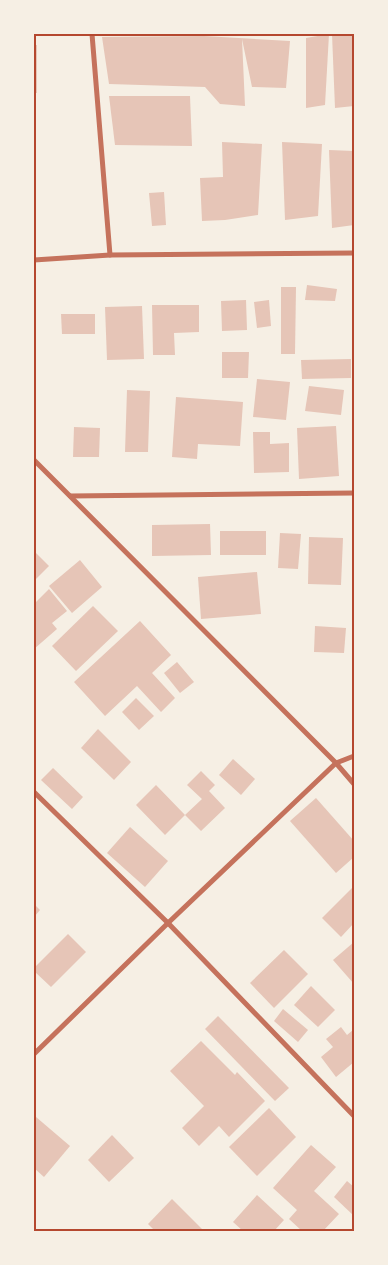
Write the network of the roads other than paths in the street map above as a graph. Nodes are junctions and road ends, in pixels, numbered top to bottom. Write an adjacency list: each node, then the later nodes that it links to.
1 (92, 34): 3 (street)
2 (354, 253): 3 (street)
3 (110, 255): 4 (street)
4 (34, 260)
5 (34, 460): 7 (street)
6 (354, 493): 7 (street)
7 (70, 496): 9 (street)
8 (354, 756): 9 (street)
9 (336, 763): 10 (street); 12 (street)
10 (354, 784)
11 (34, 792): 12 (street)
12 (168, 923): 13 (street); 14 (street)
13 (34, 1054)
14 (354, 1116)

